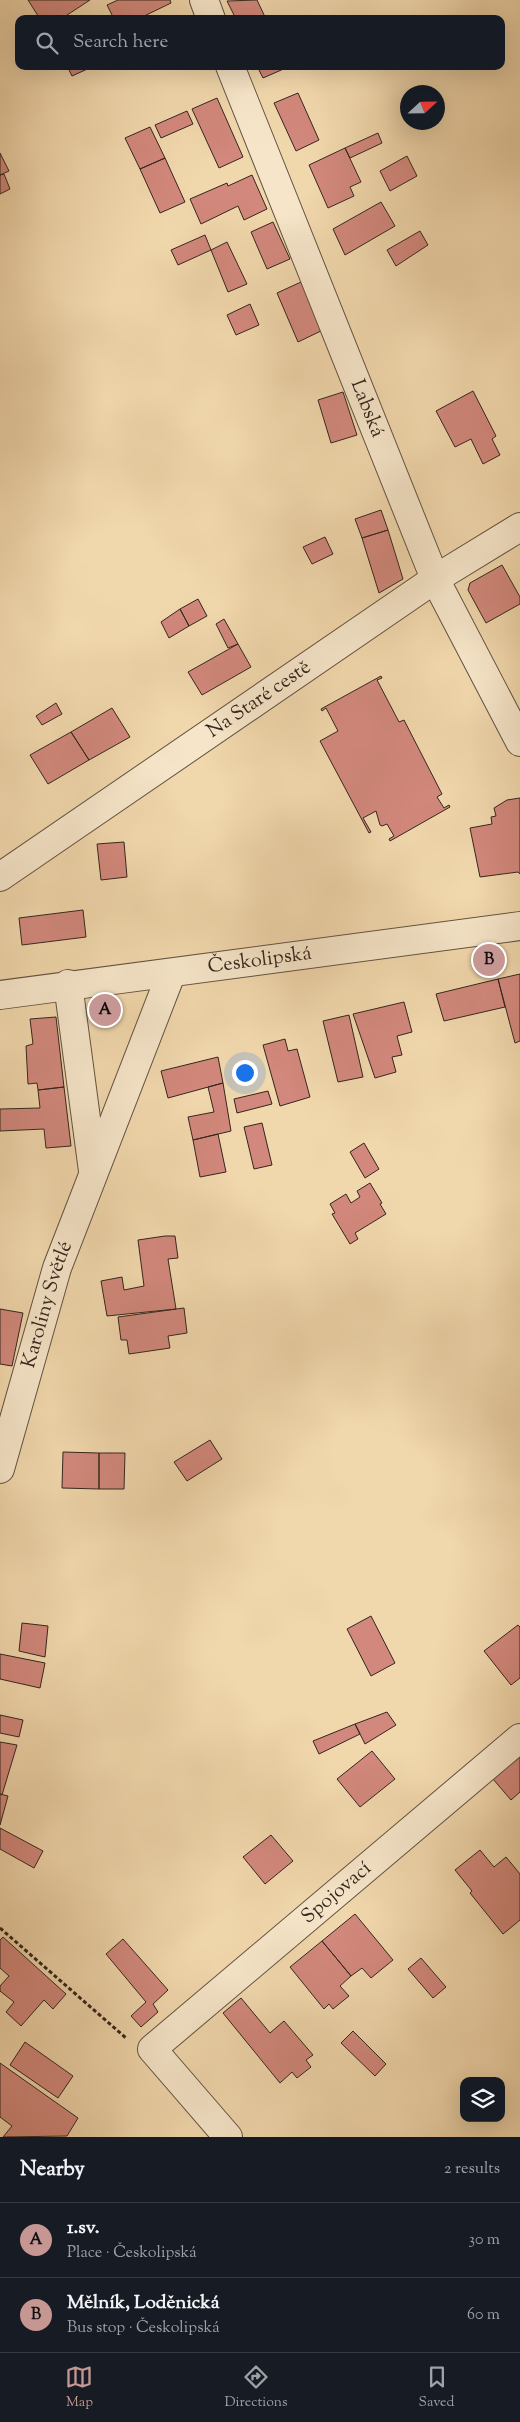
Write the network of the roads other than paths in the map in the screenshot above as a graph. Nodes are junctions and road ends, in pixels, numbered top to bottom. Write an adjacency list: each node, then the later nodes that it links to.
1 (204, 0): 2 (street)
2 (210, 15)
3 (232, 70): 5 (street, Labská)
4 (520, 527): 5 (street, Na Staré cestě)
5 (434, 579): 6 (street, Labská); 7 (street, Na Staré cestě)
6 (520, 742)
7 (0, 877)
8 (520, 926): 9 (street, Českolipská)
9 (171, 974): 10 (street, Českolipská); 12 (street, Karoliny Světlé)
10 (68, 984): 11 (street, Českolipská); 12 (street, Karoliny Světlé)
11 (0, 995)
12 (93, 1172): 13 (street, Karoliny Světlé)
13 (0, 1469)
14 (520, 1738): 15 (street, Spojovací)
15 (228, 2137)

